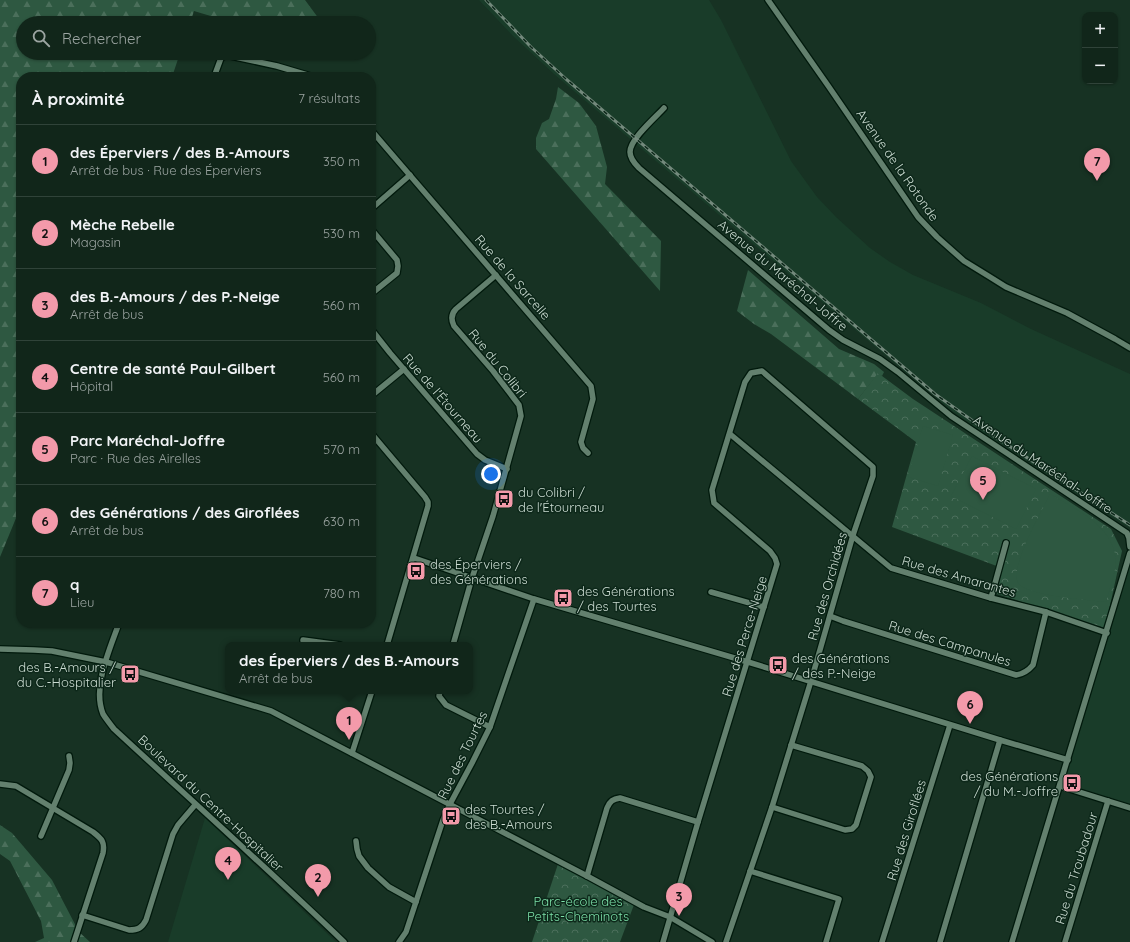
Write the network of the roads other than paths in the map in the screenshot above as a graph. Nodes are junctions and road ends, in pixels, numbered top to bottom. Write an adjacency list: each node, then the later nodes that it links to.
1 (768, 0): 14 (street, Avenue de la Rotonde)
2 (220, 60): 4 (street)
3 (251, 60): 5 (street)
4 (216, 72)
5 (297, 72)
6 (664, 108): 24 (street, Avenue du Maréchal-Joffre)
7 (376, 136): 8 (street, Rue de la Sarcelle)
8 (410, 175): 9 (street); 11 (street, Rue de la Sarcelle)
9 (376, 204)
10 (376, 235): 12 (street)
11 (496, 275): 20 (street, Rue de la Sarcelle); 21 (street, Rue du Colibri)
12 (376, 290)
13 (376, 335): 15 (street, Rue de l'Étourneau)
14 (1130, 348)
15 (404, 369): 17 (street); 21 (street, Rue de l'Étourneau)
16 (762, 372): 18 (street, Rue des Perce-Neige); 22 (street, Rue des Orchidées)
17 (376, 392)
18 (730, 434): 22 (street, Rue des Amarantes); 31 (street, Rue des Perce-Neige)
19 (376, 440): 26 (street)
20 (588, 453)
21 (507, 469): 27 (street, Rue du Colibri)
22 (853, 535): 29 (street, Rue des Amarantes); 33 (street, Rue des Orchidées)
23 (1006, 543): 29 (street)
24 (1130, 547)
25 (1130, 553): 35 (street)
26 (414, 558): 27 (street); 38 (street)
27 (472, 578): 30 (street); 39 (street, Rue du Colibri)
28 (711, 592): 31 (street)
29 (991, 598): 32 (street, Rue des Amarantes)
30 (534, 599): 42 (street); 47 (street, Rue des Tourtes)
31 (764, 607): 42 (street, Rue des Perce-Neige)
32 (1046, 612): 33 (street, Rue des Campanules); 35 (street, Rue des Amarantes)
33 (830, 616): 43 (street, Rue des Orchidées)
34 (117, 628): 41 (street, Boulevard du Centre-Hospitalier)
35 (1107, 633): 52 (street)
36 (303, 640): 37 (street)
37 (318, 642)
38 (388, 642)
39 (454, 642)
40 (0, 649): 41 (street)
41 (106, 662): 50 (street); 57 (street, Boulevard du Centre-Hospitalier)
42 (748, 662): 43 (street); 61 (street, Rue des Perce-Neige)
43 (811, 681): 46 (street); 49 (street, Rue des Orchidées)
44 (371, 694): 50 (street)
45 (439, 694): 47 (street)
46 (950, 725): 48 (street); 76 (street, Rue des Giroflées)
47 (490, 727): 56 (street, Rue des Tourtes)
48 (1000, 740): 52 (street); 77 (street)
49 (791, 745): 58 (street, Rue des Orchidées); 58 (street)
50 (352, 752): 56 (street)
51 (69, 756): 59 (street)
52 (1068, 760): 54 (street)
53 (0, 784): 59 (street)
54 (1060, 786): 55 (street); 78 (street)
55 (1108, 801): 60 (street); 79 (street, Rue du Troubadour)
56 (450, 804): 65 (street); 66 (street, Rue des Tourtes)
57 (195, 805): 67 (street); 70 (street, Boulevard du Centre-Hospitalier)
58 (772, 807): 64 (street, Rue des Orchidées)
59 (52, 808): 62 (street); 67 (street)
60 (1130, 808)
61 (698, 822): 65 (street); 68 (street, Rue des Perce-Neige)
62 (41, 836)
63 (356, 841): 66 (street)
64 (750, 871): 74 (street, Rue des Orchidées); 75 (street)
65 (587, 876): 68 (street)
66 (416, 902): 71 (street, Rue des Tourtes)
67 (82, 915): 69 (street)
68 (670, 917): 72 (street, Rue des Perce-Neige); 73 (street)
69 (74, 942)
70 (344, 942)
71 (399, 942)
72 (663, 942)
73 (712, 942)
74 (726, 942)
75 (826, 942)
76 (882, 942)
77 (940, 942)
78 (1012, 942)
79 (1065, 942)

